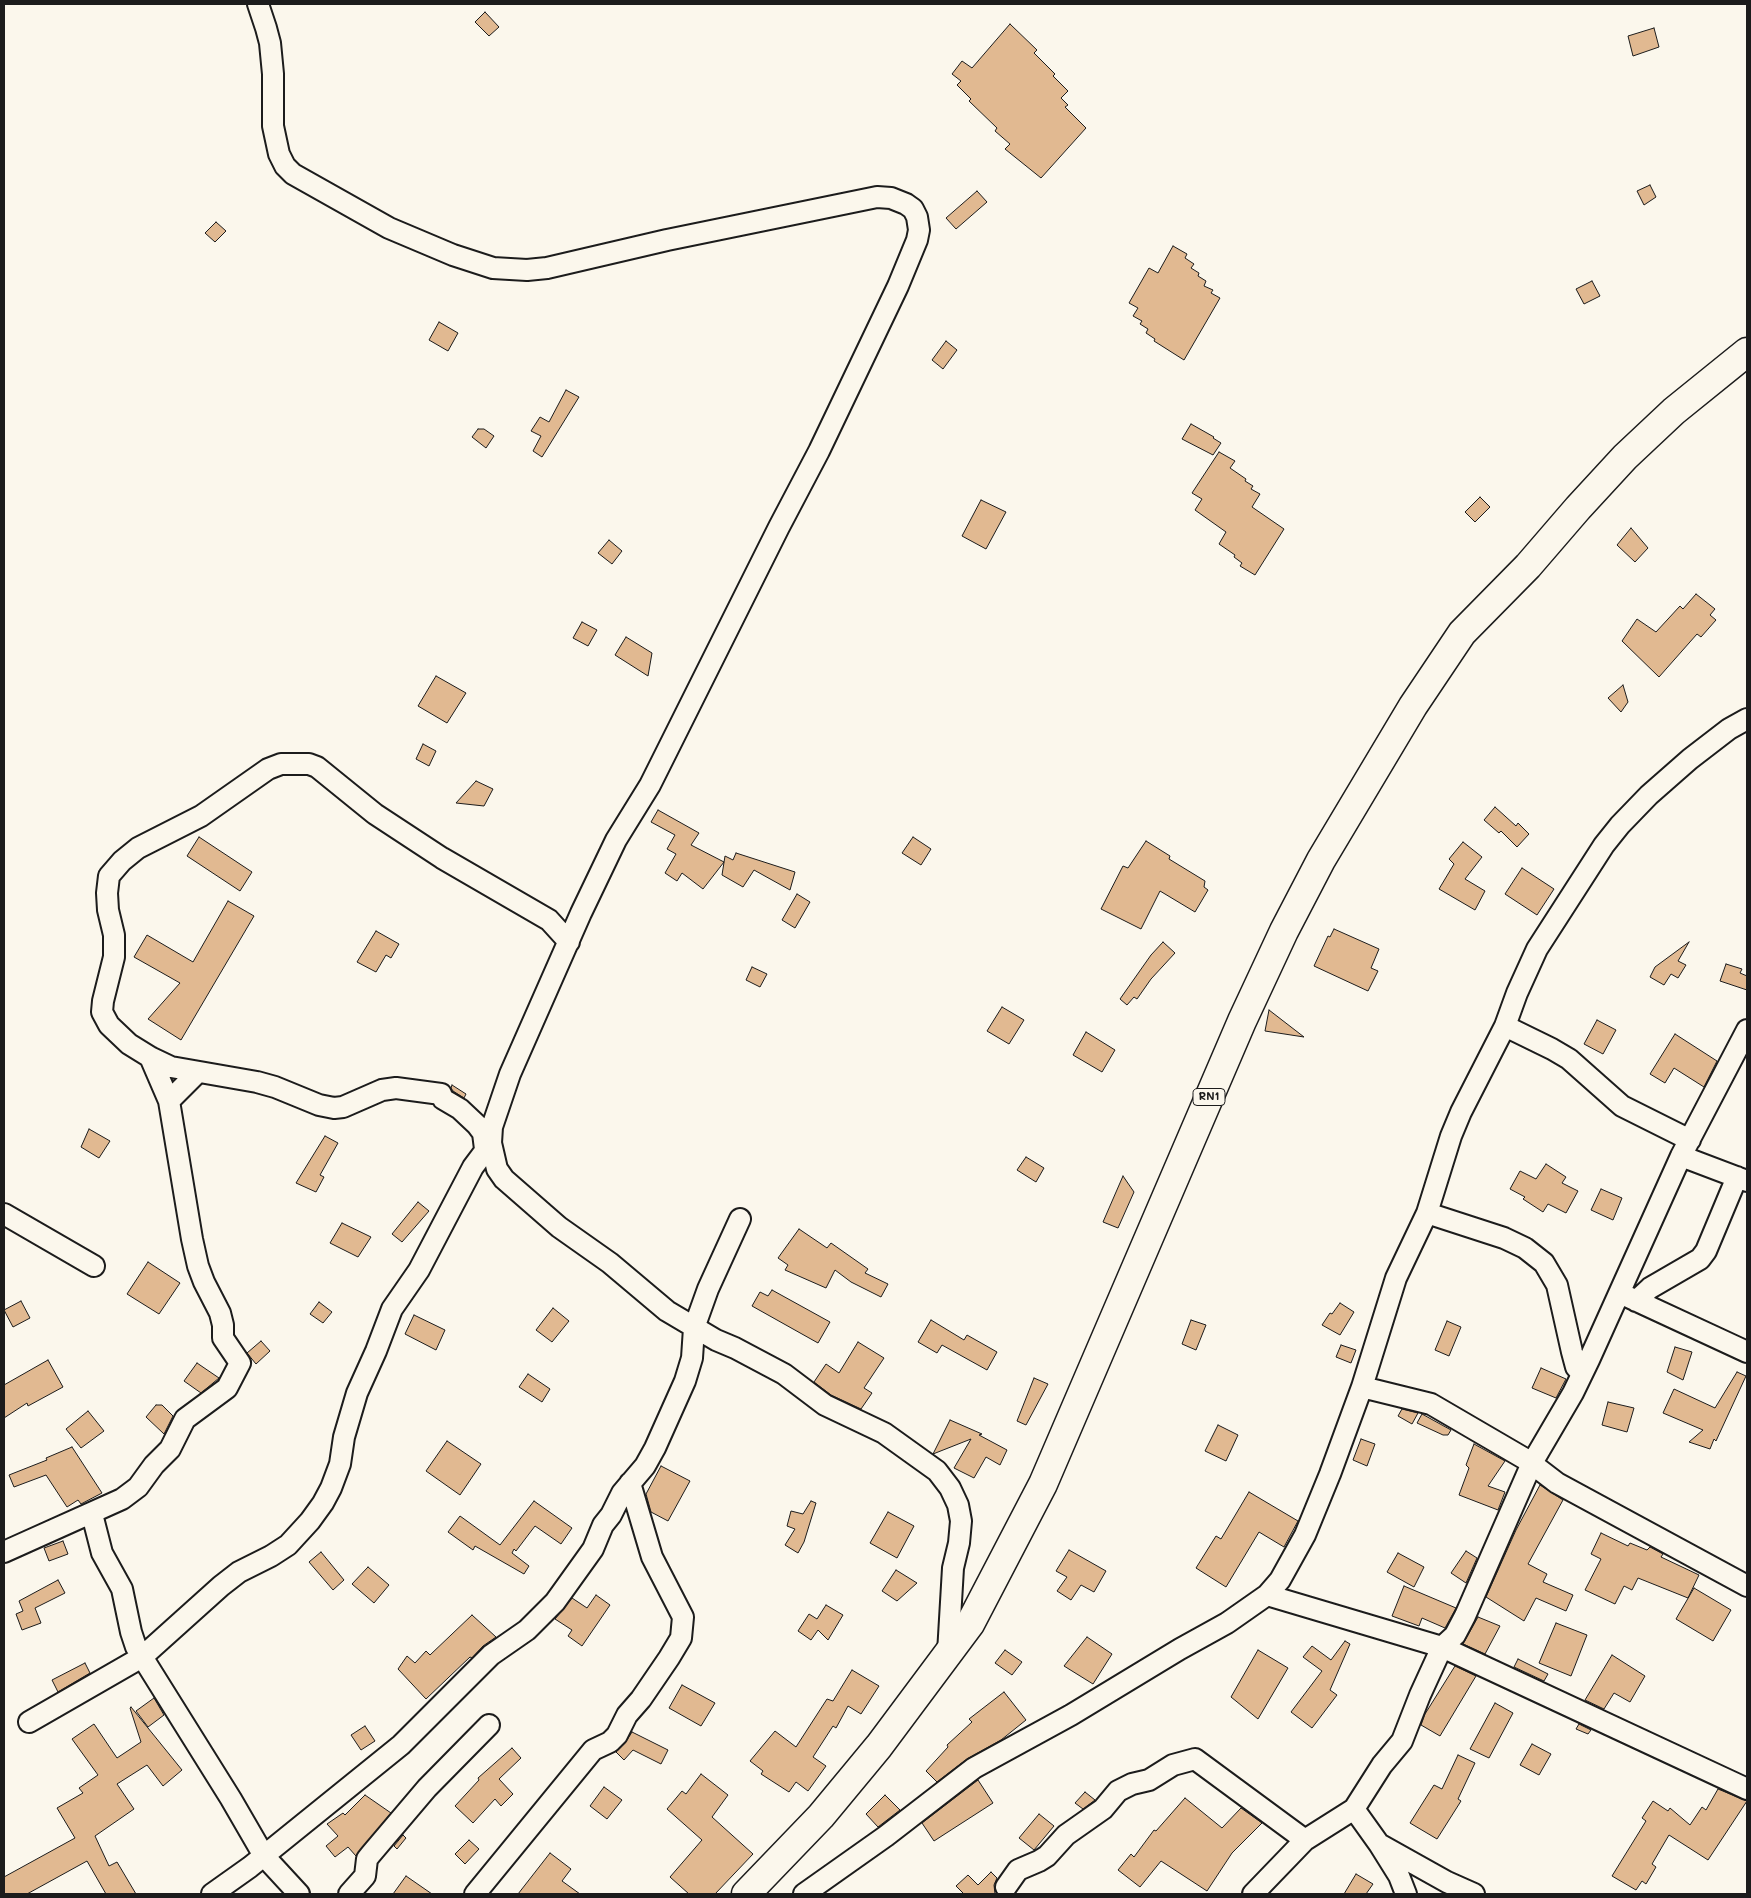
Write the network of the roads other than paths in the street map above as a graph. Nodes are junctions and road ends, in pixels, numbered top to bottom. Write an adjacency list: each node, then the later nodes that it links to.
1 (258, 4): 4 (street)
2 (1747, 352): 29 (highway, RN1)
3 (1747, 719): 5 (street)
4 (568, 942): 7 (street); 10 (street)
5 (1505, 1026): 11 (street); 13 (street)
6 (1747, 1030): 11 (street)
7 (150, 1057): 8 (street); 9 (street)
8 (198, 1072): 9 (street); 10 (street)
9 (169, 1101): 24 (street)
10 (488, 1146): 18 (street); 30 (street)
11 (1686, 1148): 12 (street); 17 (street)
12 (1742, 1179): 17 (street)
13 (1426, 1212): 20 (street); 21 (street)
14 (4, 1214): 16 (street)
15 (740, 1219): 18 (street)
16 (94, 1266)
17 (1628, 1297): 19 (street); 20 (street)
18 (694, 1328): 23 (street); 29 (street)
19 (1747, 1352)
20 (1582, 1374): 22 (street)
21 (1362, 1387): 22 (street); 27 (street)
22 (1532, 1464): 26 (street); 28 (street)
23 (630, 1483): 37 (street); 42 (street)
24 (92, 1514): 25 (street); 30 (street)
25 (4, 1552)
26 (1747, 1586)
27 (1267, 1595): 28 (street); 44 (street)
28 (1442, 1647): 33 (street); 34 (street)
29 (948, 1654): 43 (highway, RN1)
30 (142, 1657): 31 (street); 37 (street)
31 (29, 1722)
32 (489, 1726): 41 (street)
33 (1747, 1789)
34 (1354, 1809): 35 (street); 36 (street)
35 (1305, 1840): 38 (street); 45 (street)
36 (1379, 1844): 46 (street); 47 (street)
37 (264, 1856): 39 (street); 40 (street)
38 (1006, 1887)
39 (212, 1894)
40 (299, 1894)
41 (348, 1894)
42 (475, 1894)
43 (746, 1894)
44 (804, 1894)
45 (1253, 1894)
46 (1406, 1894)
47 (1474, 1894)

